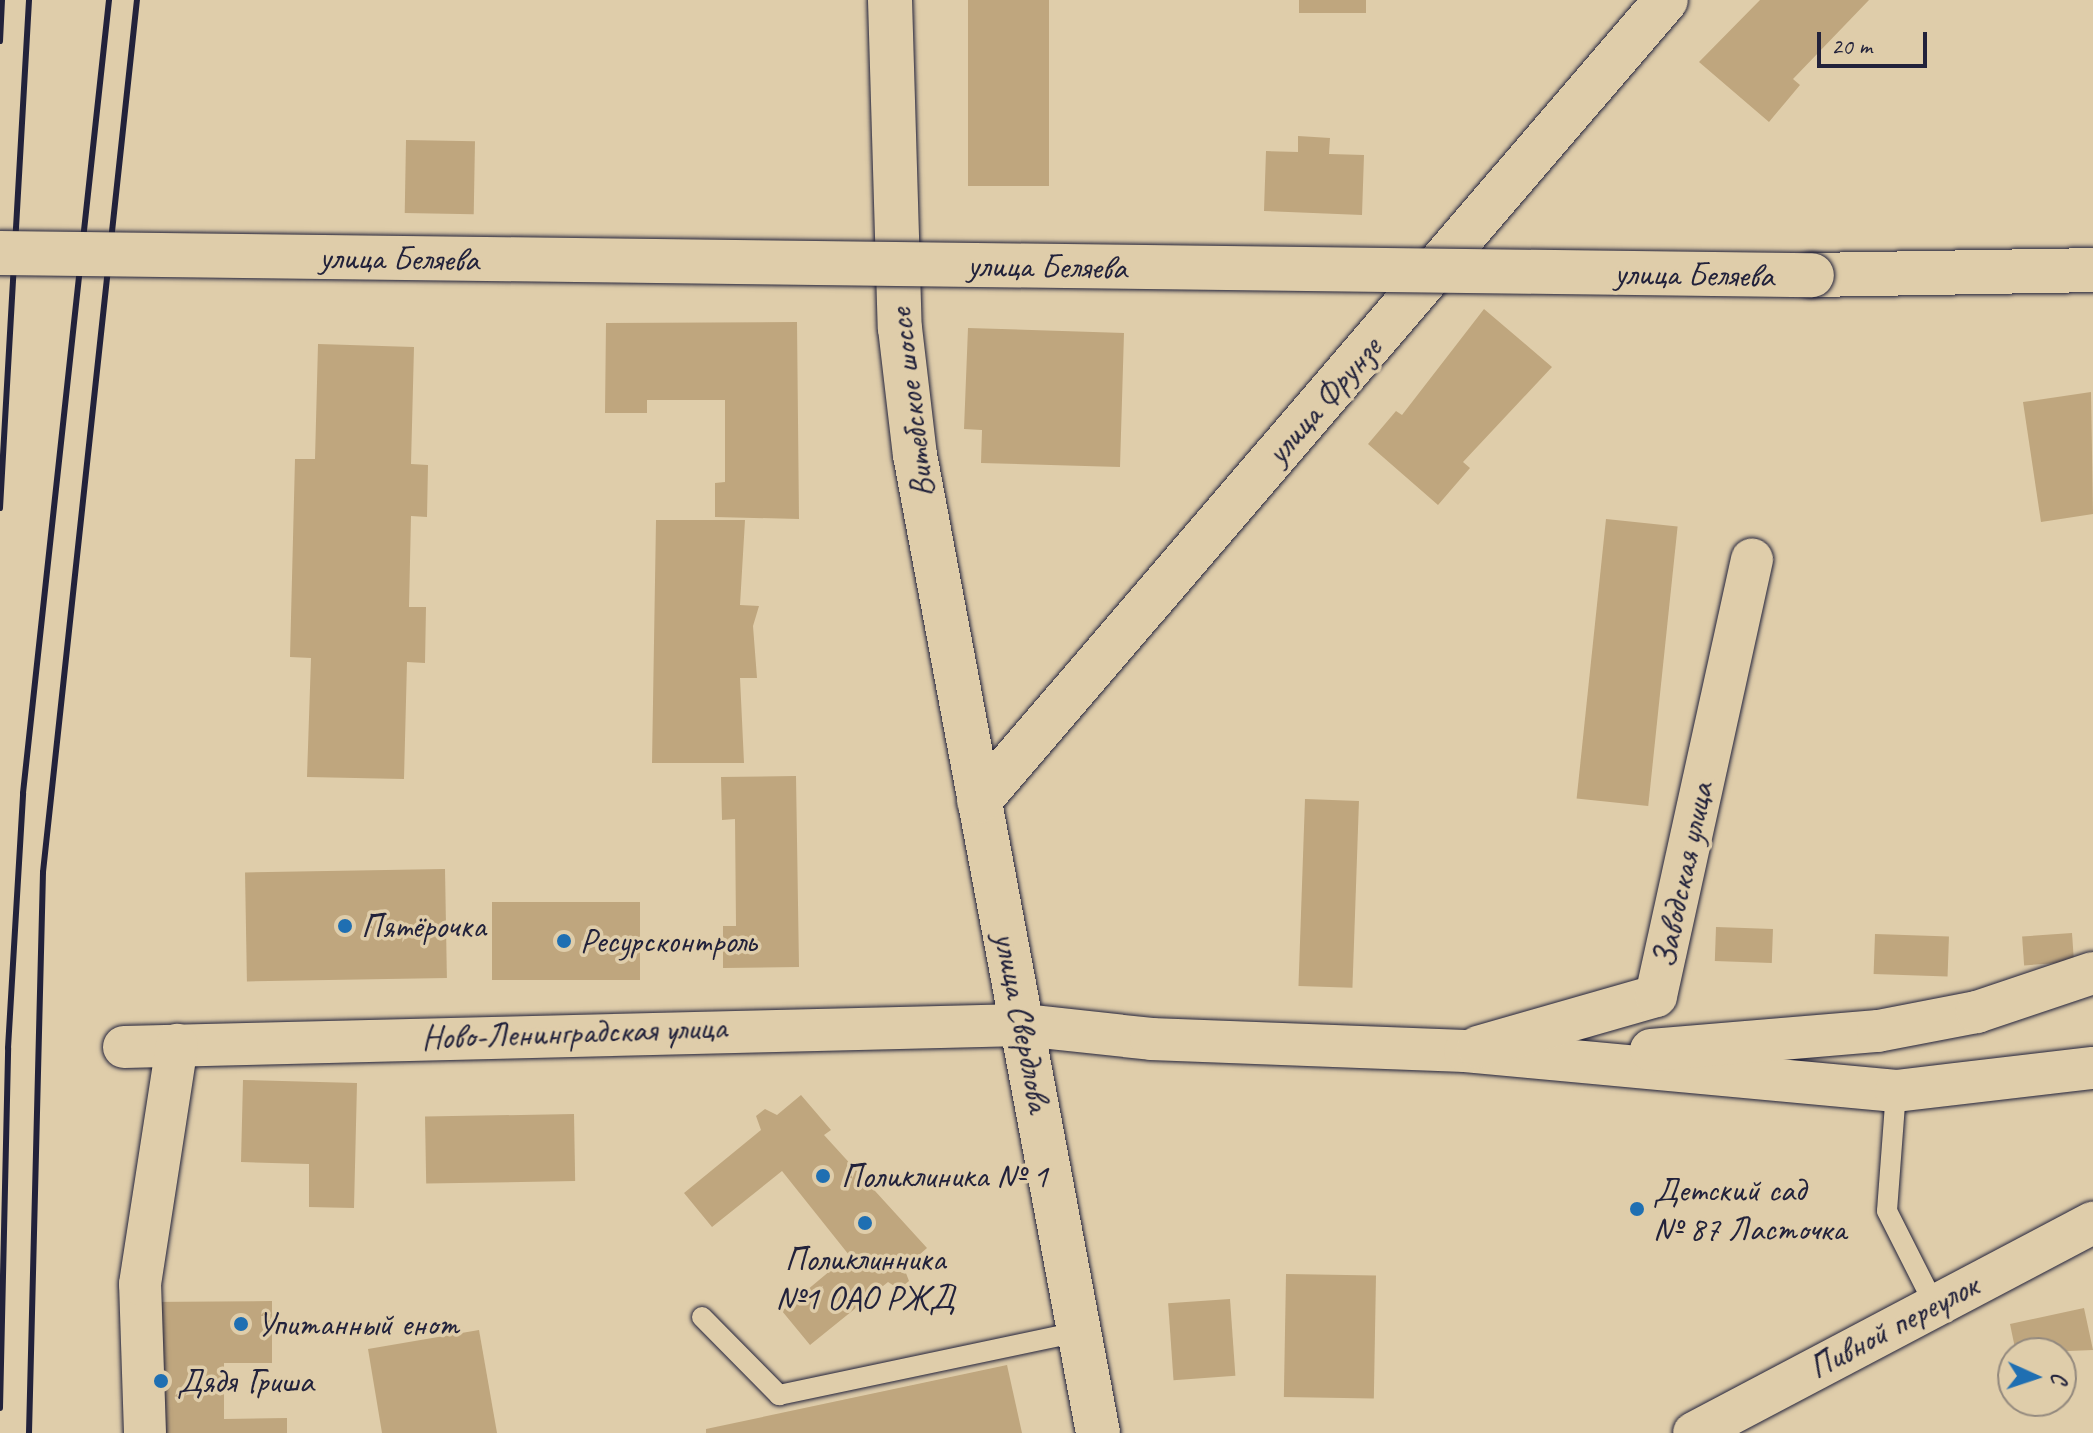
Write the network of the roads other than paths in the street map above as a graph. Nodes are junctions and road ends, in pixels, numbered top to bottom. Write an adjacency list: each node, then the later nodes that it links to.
1 (890, 0): 6 (main road, Витебское шоссе)
2 (1666, 0): 6 (main road, улица Фрунзе)
3 (0, 253): 4 (main road, улица Беляева, bridge)
4 (2093, 270)
5 (1752, 559): 11 (street, Заводская улица)
6 (979, 801): 8 (main road, улица Свердлова)
7 (2093, 973): 12 (street, Заводская улица)
8 (1023, 1025): 9 (street, Ново-Ленинградская улица); 11 (street, Заводская улица); 18 (main road, улица Свердлова)
9 (177, 1045): 10 (street, Ново-Ленинградская улица); 19 (street)
10 (124, 1047)
11 (1465, 1051): 12 (street, Заводская улица)
12 (1528, 1060): 14 (street, Заводская улица)
13 (2093, 1068): 14 (street, Заводская улица)
14 (1896, 1091): 16 (lane)
15 (2093, 1223): 16 (street, Пивной переулок)
16 (1935, 1306): 21 (street, Пивной переулок)
17 (702, 1317): 18 (lane)
18 (1083, 1331): 20 (main road, улица Свердлова)
19 (145, 1433)
20 (1098, 1433)
21 (1694, 1433)

